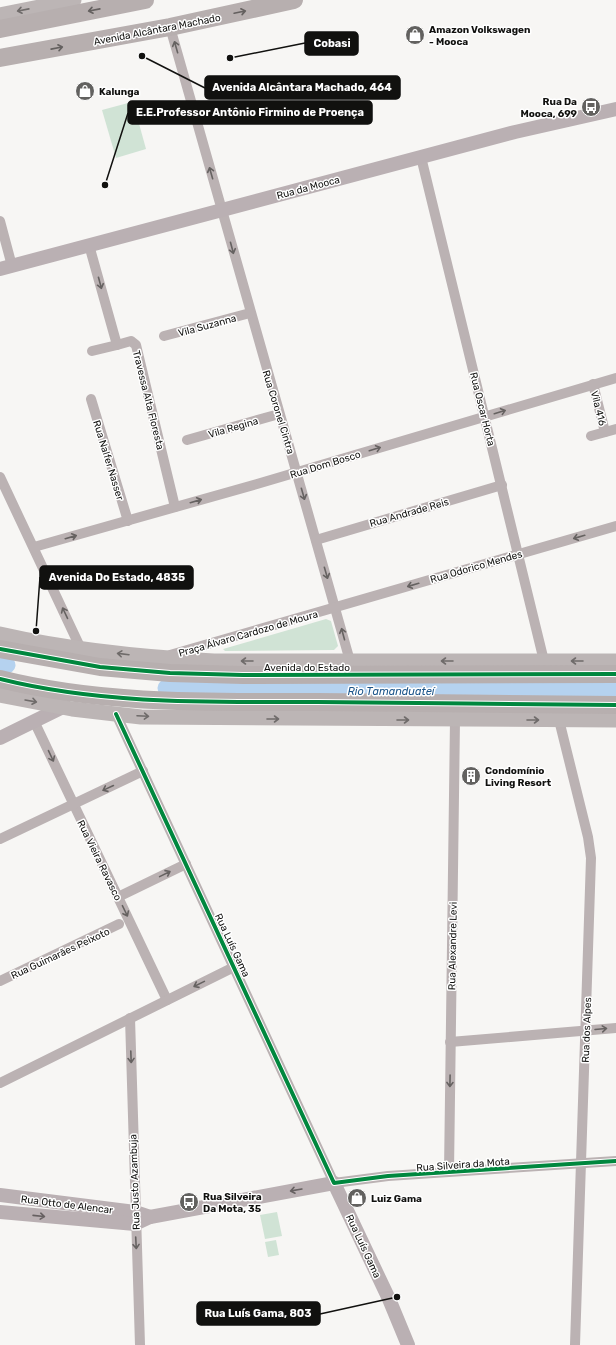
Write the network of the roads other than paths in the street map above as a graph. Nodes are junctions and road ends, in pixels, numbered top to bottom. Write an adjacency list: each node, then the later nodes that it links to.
1 (74, 0): 4 (main road, one-way to 4)
2 (146, 0): 6 (highway, one-way to 6)
3 (294, 0): 5 (highway, Avenida Alcântara Machado, one-way to 3)
4 (0, 15)
5 (170, 27): 7 (highway, Avenida Alcântara Machado, one-way to 5); 10 (street, Rua Coronel Cintra, one-way to 5)
6 (0, 29)
7 (0, 60)
8 (616, 109): 9 (main road, Rua da Mooca)
9 (421, 157): 10 (main road, Rua da Mooca); 22 (street, Rua Oscar Horta)
10 (222, 210): 12 (main road, Rua da Mooca); 14 (street, Rua Coronel Cintra, one-way to 14)
11 (0, 221): 13 (street)
12 (89, 245): 13 (main road, Rua da Mooca); 16 (street, one-way to 16)
13 (6, 267)
14 (250, 313): 15 (street, Vila Suzanna); 21 (street, Rua Coronel Cintra)
15 (164, 336)
16 (117, 345): 17 (street); 30 (street, Travessa Alta Floresta)
17 (92, 351)
18 (616, 378): 19 (street, Rua Dom Bosco)
19 (593, 384): 22 (street, Rua Dom Bosco, one-way to 19); 24 (street, Vila 416)
20 (91, 399): 31 (street, Rua Nalfer Nasser)
21 (279, 414): 26 (street, Vila Regina); 27 (street, Rua Coronel Cintra)
22 (485, 417): 27 (street, Rua Dom Bosco, one-way to 22); 29 (street, Rua Oscar Horta)
23 (616, 429): 24 (street, Vila 416)
24 (605, 432): 25 (street, Vila 416)
25 (591, 436)
26 (187, 440)
27 (297, 472): 30 (street, Rua Dom Bosco, one-way to 27); 33 (street, Rua Coronel Cintra, one-way to 33)
28 (0, 477): 34 (street)
29 (502, 485): 33 (street, Rua Andrade Reis); 35 (street, Rua Oscar Horta)
30 (175, 507): 31 (street, Rua Dom Bosco)
31 (128, 521): 34 (street, Rua Dom Bosco, one-way to 31)
32 (616, 526): 35 (street, Rua Odorico Mendes, one-way to 35)
33 (316, 540): 36 (street, Rua Coronel Cintra, one-way to 36)
34 (34, 547): 38 (street, one-way to 34)
35 (518, 554): 36 (street, Rua Odorico Mendes, one-way to 36); 42 (street, Rua Oscar Horta)
36 (335, 607): 40 (street, Praça Álvaro Cardozo de Moura); 41 (street, Rua Coronel Cintra, one-way to 36)
37 (0, 634): 38 (main road, Avenida do Estado)
38 (81, 649): 40 (main road, Avenida do Estado, one-way to 38)
39 (0, 650): 44 (highway, Avenida do Estado)
40 (162, 658): 41 (main road, Avenida do Estado, one-way to 40)
41 (350, 661): 42 (main road, Avenida do Estado, one-way to 41)
42 (544, 661): 43 (main road, Avenida do Estado, one-way to 42)
43 (616, 662)
44 (616, 674)
45 (0, 679): 47 (highway)
46 (0, 695): 48 (main road, one-way to 48)
47 (616, 705)
48 (62, 707): 49 (main road); 53 (main road)
49 (116, 714): 50 (main road, one-way to 50); 55 (street, Rua Luís Gama)
50 (455, 720): 51 (main road, one-way to 51); 67 (street, Rua Alexandre Levi)
51 (559, 720): 52 (main road); 66 (street, Rua dos Alpes)
52 (616, 720)
53 (34, 721): 54 (main road); 56 (street, Rua Vieira Ravasco, one-way to 56)
54 (0, 738)
55 (143, 771): 56 (street, one-way to 56); 58 (street, Rua Luís Gama)
56 (73, 804): 57 (street); 59 (street, Rua Vieira Ravasco)
57 (0, 839)
58 (186, 864): 59 (street, one-way to 58); 61 (street, Rua Luís Gama)
59 (118, 897): 63 (street, Rua Vieira Ravasco, one-way to 63)
60 (119, 924): 62 (street, Rua Guimarães Peixoto)
61 (234, 966): 63 (street, one-way to 63); 72 (street, Rua Luís Gama)
62 (0, 981)
63 (167, 1000): 64 (street)
64 (130, 1018): 68 (street); 75 (street, Rua Justo Azambuja, one-way to 75)
65 (616, 1028): 66 (street, one-way to 65)
66 (586, 1030): 67 (street); 70 (street, Rua dos Alpes)
67 (450, 1042): 71 (street, Rua Alexandre Levi, one-way to 71)
68 (0, 1083)
69 (616, 1161): 70 (street, Rua Silveira da Mota)
70 (581, 1164): 71 (street, Rua Silveira da Mota); 78 (street, Rua dos Alpes)
71 (449, 1172): 72 (street, Rua Silveira da Mota)
72 (334, 1183): 75 (main road, Rua Silveira da Mota, one-way to 75); 77 (main road, Rua Luís Gama)
73 (0, 1195): 75 (main road, Rua Otto de Alencar)
74 (0, 1212): 75 (main road, Rua Otto de Alencar, one-way to 75)
75 (135, 1218): 76 (street, Rua Justo Azambuja, one-way to 76)
76 (140, 1345)
77 (408, 1345)
78 (575, 1345)

